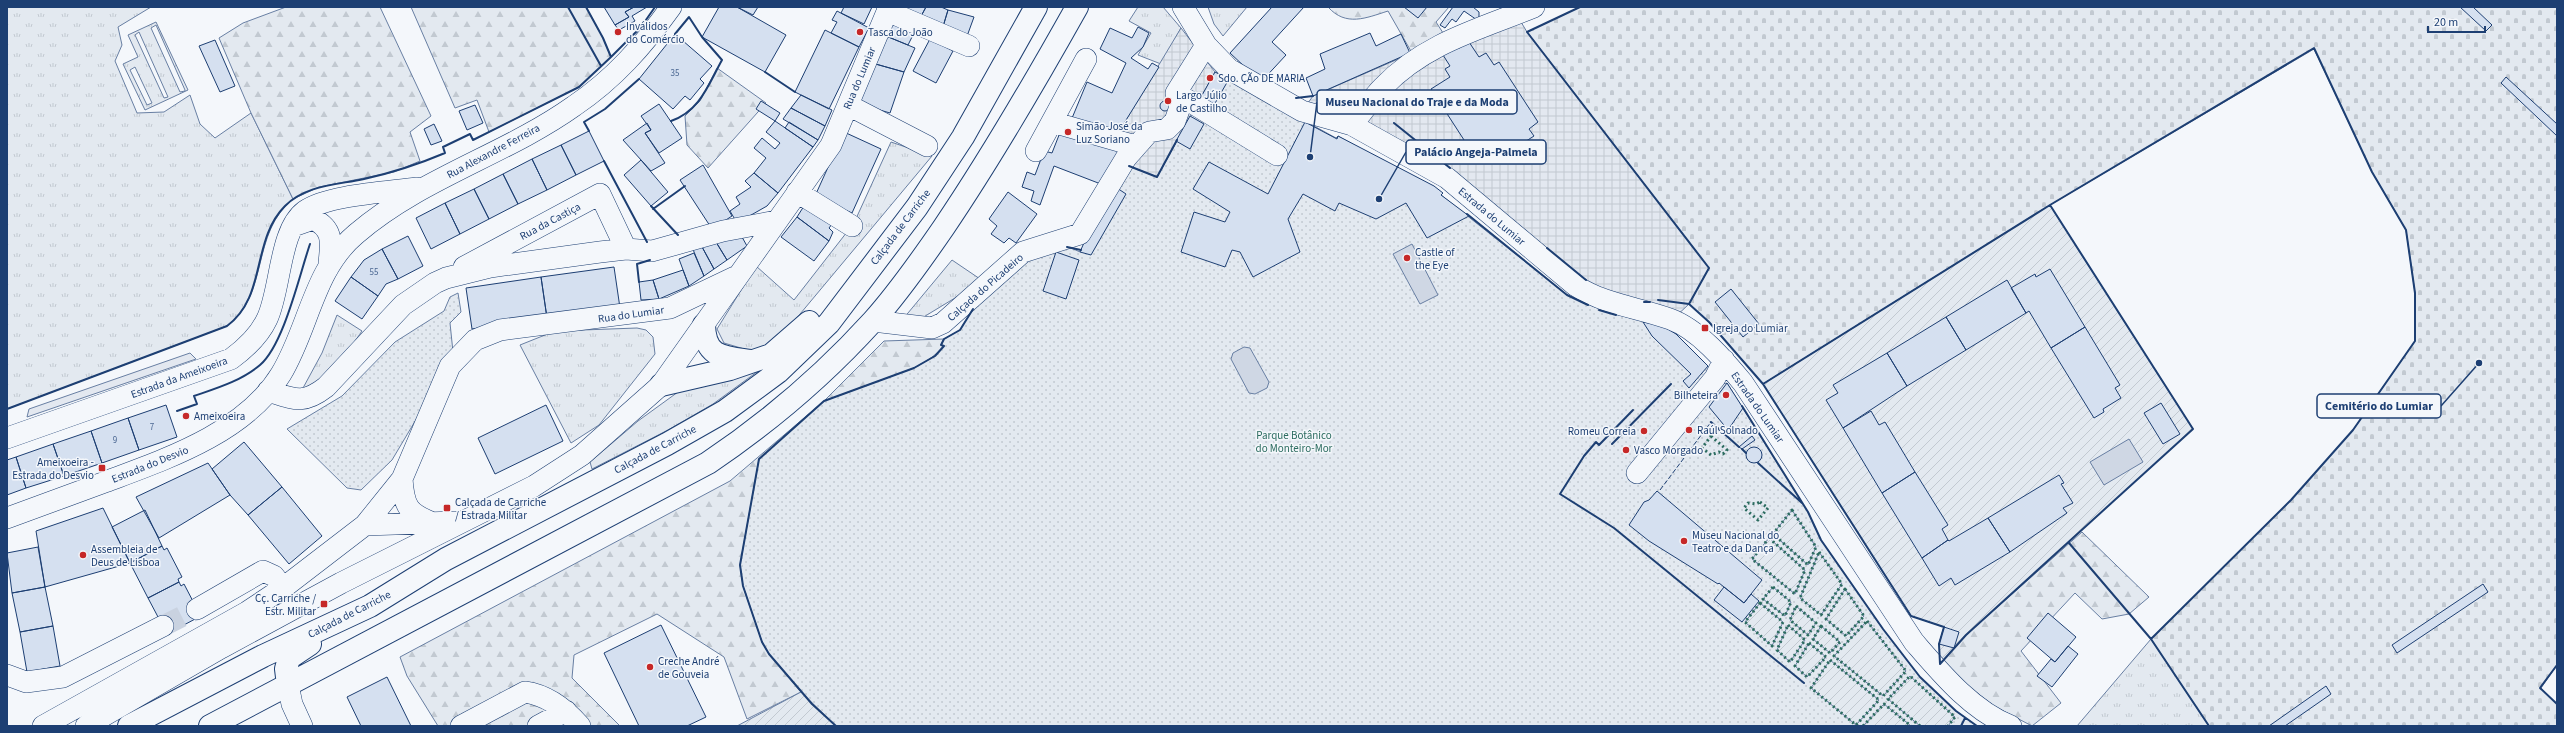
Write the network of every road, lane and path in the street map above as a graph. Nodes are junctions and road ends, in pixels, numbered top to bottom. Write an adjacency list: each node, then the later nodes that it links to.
1 (671, 7): 18 (street, Rua Alexandre Ferreira)
2 (1036, 7): 25 (highway, Calçada de Carriche)
3 (1077, 7): 29 (highway)
4 (1534, 7): 13 (street)
5 (888, 9): 8 (street); 11 (street, Rua do Lumiar)
6 (1188, 10): 7 (street, Estrada do Lumiar)
7 (1206, 45): 10 (street); 13 (street, Estrada do Lumiar)
8 (969, 46)
9 (1086, 59): 12 (street)
10 (1176, 93): 16 (street); 17 (street)
11 (848, 105): 14 (street); 19 (street, Rua do Lumiar)
12 (1052, 122): 15 (street); 16 (street)
13 (1352, 125): 31 (street, Estrada do Lumiar)
14 (927, 146)
15 (1036, 151)
16 (1131, 152): 29 (street, Calçada do Picadeiro)
17 (1277, 155)
18 (424, 187): 21 (street, Estrada da Ameixoeira); 24 (street, Rua Alexandre Ferreira)
19 (797, 192): 20 (street, Rua do Lumiar); 22 (street)
20 (777, 221): 23 (street, Rua da Castiça); 26 (street, Rua do Lumiar)
21 (293, 226): 24 (street); 35 (street, Estrada da Ameixoeira)
22 (852, 226)
23 (626, 249): 27 (street, Rua da Castiça); 27 (street, Rua da Castiça)
24 (329, 263): 28 (street, Rua Alexandre Ferreira)
25 (872, 265): 32 (highway); 43 (highway, Calçada de Carriche)
26 (737, 276): 30 (street); 37 (street, Rua do Lumiar)
27 (446, 278): 34 (street, Rua da Castiça)
28 (315, 293): 34 (street, Estrada do Desvio)
29 (873, 321): 47 (highway)
30 (704, 324): 32 (highway); 33 (street)
31 (1724, 360): 36 (street); 57 (street, Estrada do Lumiar)
32 (755, 361): 33 (highway)
33 (661, 385): 39 (street)
34 (268, 391): 38 (street, Estrada do Desvio)
35 (7, 438)
36 (1637, 473)
37 (402, 479): 40 (street); 41 (street, Rua do Lumiar)
38 (7, 518)
39 (462, 522): 40 (street); 50 (street)
40 (434, 523): 41 (street)
41 (365, 525): 42 (street)
42 (283, 588): 44 (street); 49 (street)
43 (370, 606): 47 (highway); 51 (highway, Calçada de Carriche)
44 (197, 608)
45 (163, 626): 46 (street)
46 (7, 675)
47 (288, 685): 52 (highway); 53 (street)
48 (566, 711): 54 (street); 55 (street); 56 (street)
49 (43, 726)
50 (86, 726)
51 (129, 726)
52 (210, 726)
53 (302, 726)
54 (461, 726)
55 (538, 726)
56 (580, 726)
57 (2010, 726)

